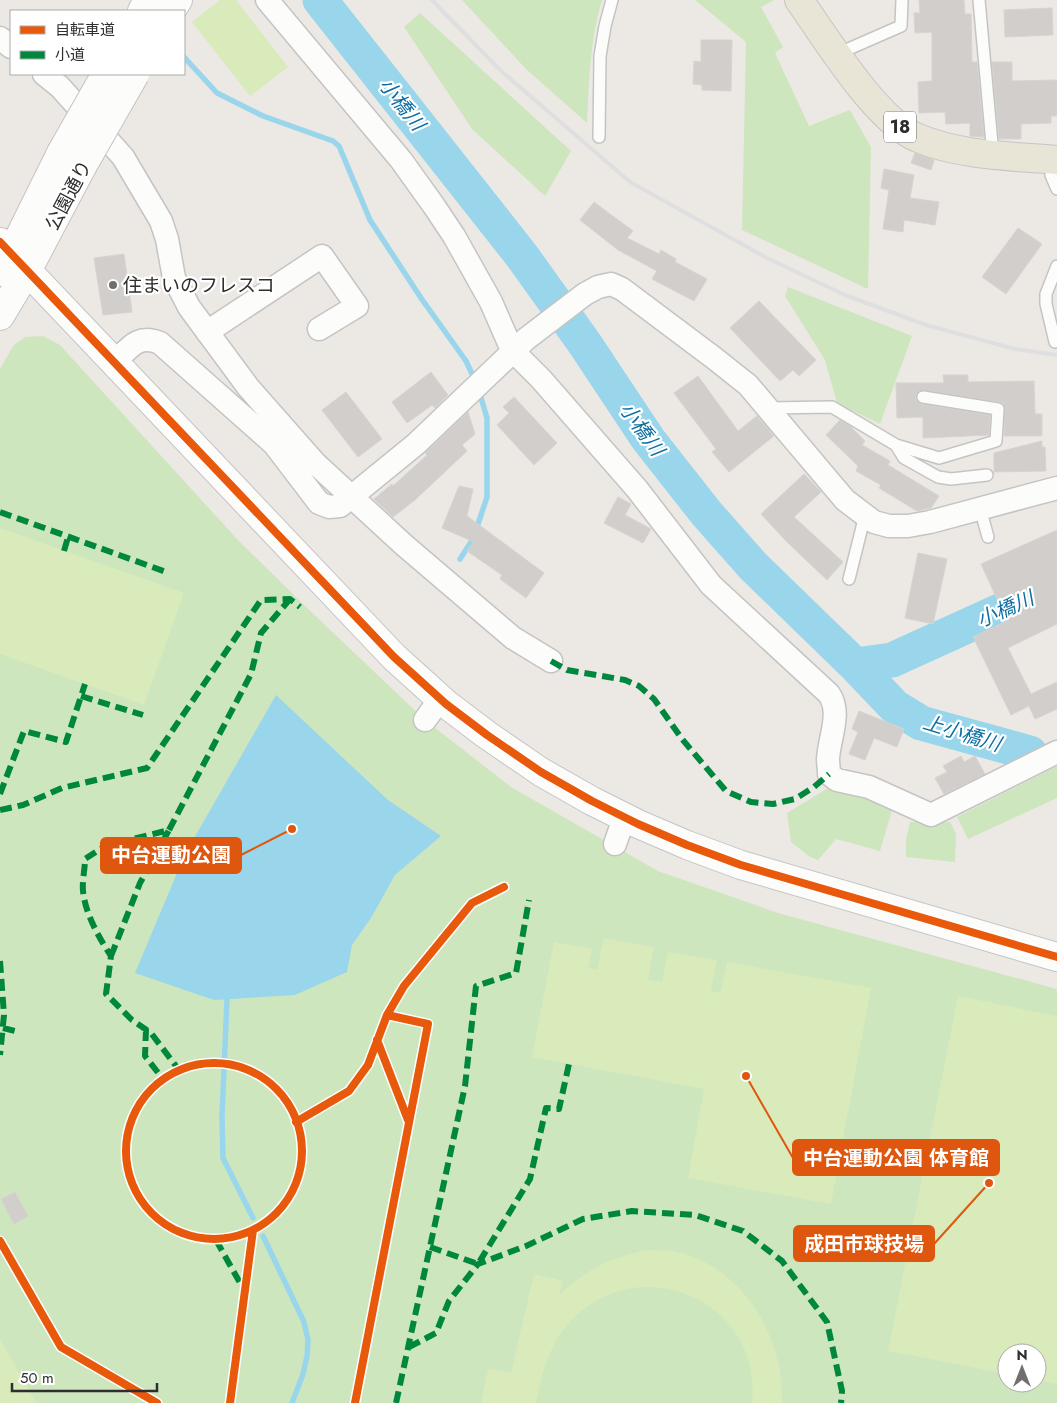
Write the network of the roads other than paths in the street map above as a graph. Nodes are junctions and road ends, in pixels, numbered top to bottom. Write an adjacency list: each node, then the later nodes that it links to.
1 (267, 0): 23 (street)
2 (612, 0): 12 (lane)
3 (799, 0): 8 (main road, 18)
4 (902, 0): 8 (lane)
5 (979, 0): 13 (lane)
6 (0, 38): 7 (street)
7 (10, 46)
8 (837, 54): 13 (main road, 18)
9 (45, 75): 21 (street)
10 (106, 75): 14 (street, 公園通り, bridge)
11 (135, 75): 14 (street, 公園通り, bridge)
12 (599, 137)
13 (993, 155): 15 (main road, 18)
14 (72, 159): 17 (street, 公園通り)
15 (1054, 160): 16 (lane)
16 (1057, 189)
17 (9, 260): 19 (street, 公園通り); 24 (street)
18 (1057, 266): 22 (lane)
19 (0, 316)
20 (319, 329): 21 (street)
21 (207, 332): 30 (street)
22 (1055, 342)
23 (519, 344): 26 (street); 30 (street); 36 (street)
24 (115, 362): 30 (street); 37 (street)
25 (923, 397): 27 (lane)
26 (768, 408): 27 (lane); 32 (street)
27 (896, 445): 28 (lane)
28 (988, 474)
29 (1057, 488): 31 (street)
30 (352, 496): 35 (street)
31 (980, 508): 32 (street); 33 (lane)
32 (865, 516): 34 (lane)
33 (988, 537)
34 (849, 579)
35 (551, 661)
36 (1057, 752)
37 (624, 818): 38 (street); 39 (street)
38 (615, 844)
39 (1057, 957)

